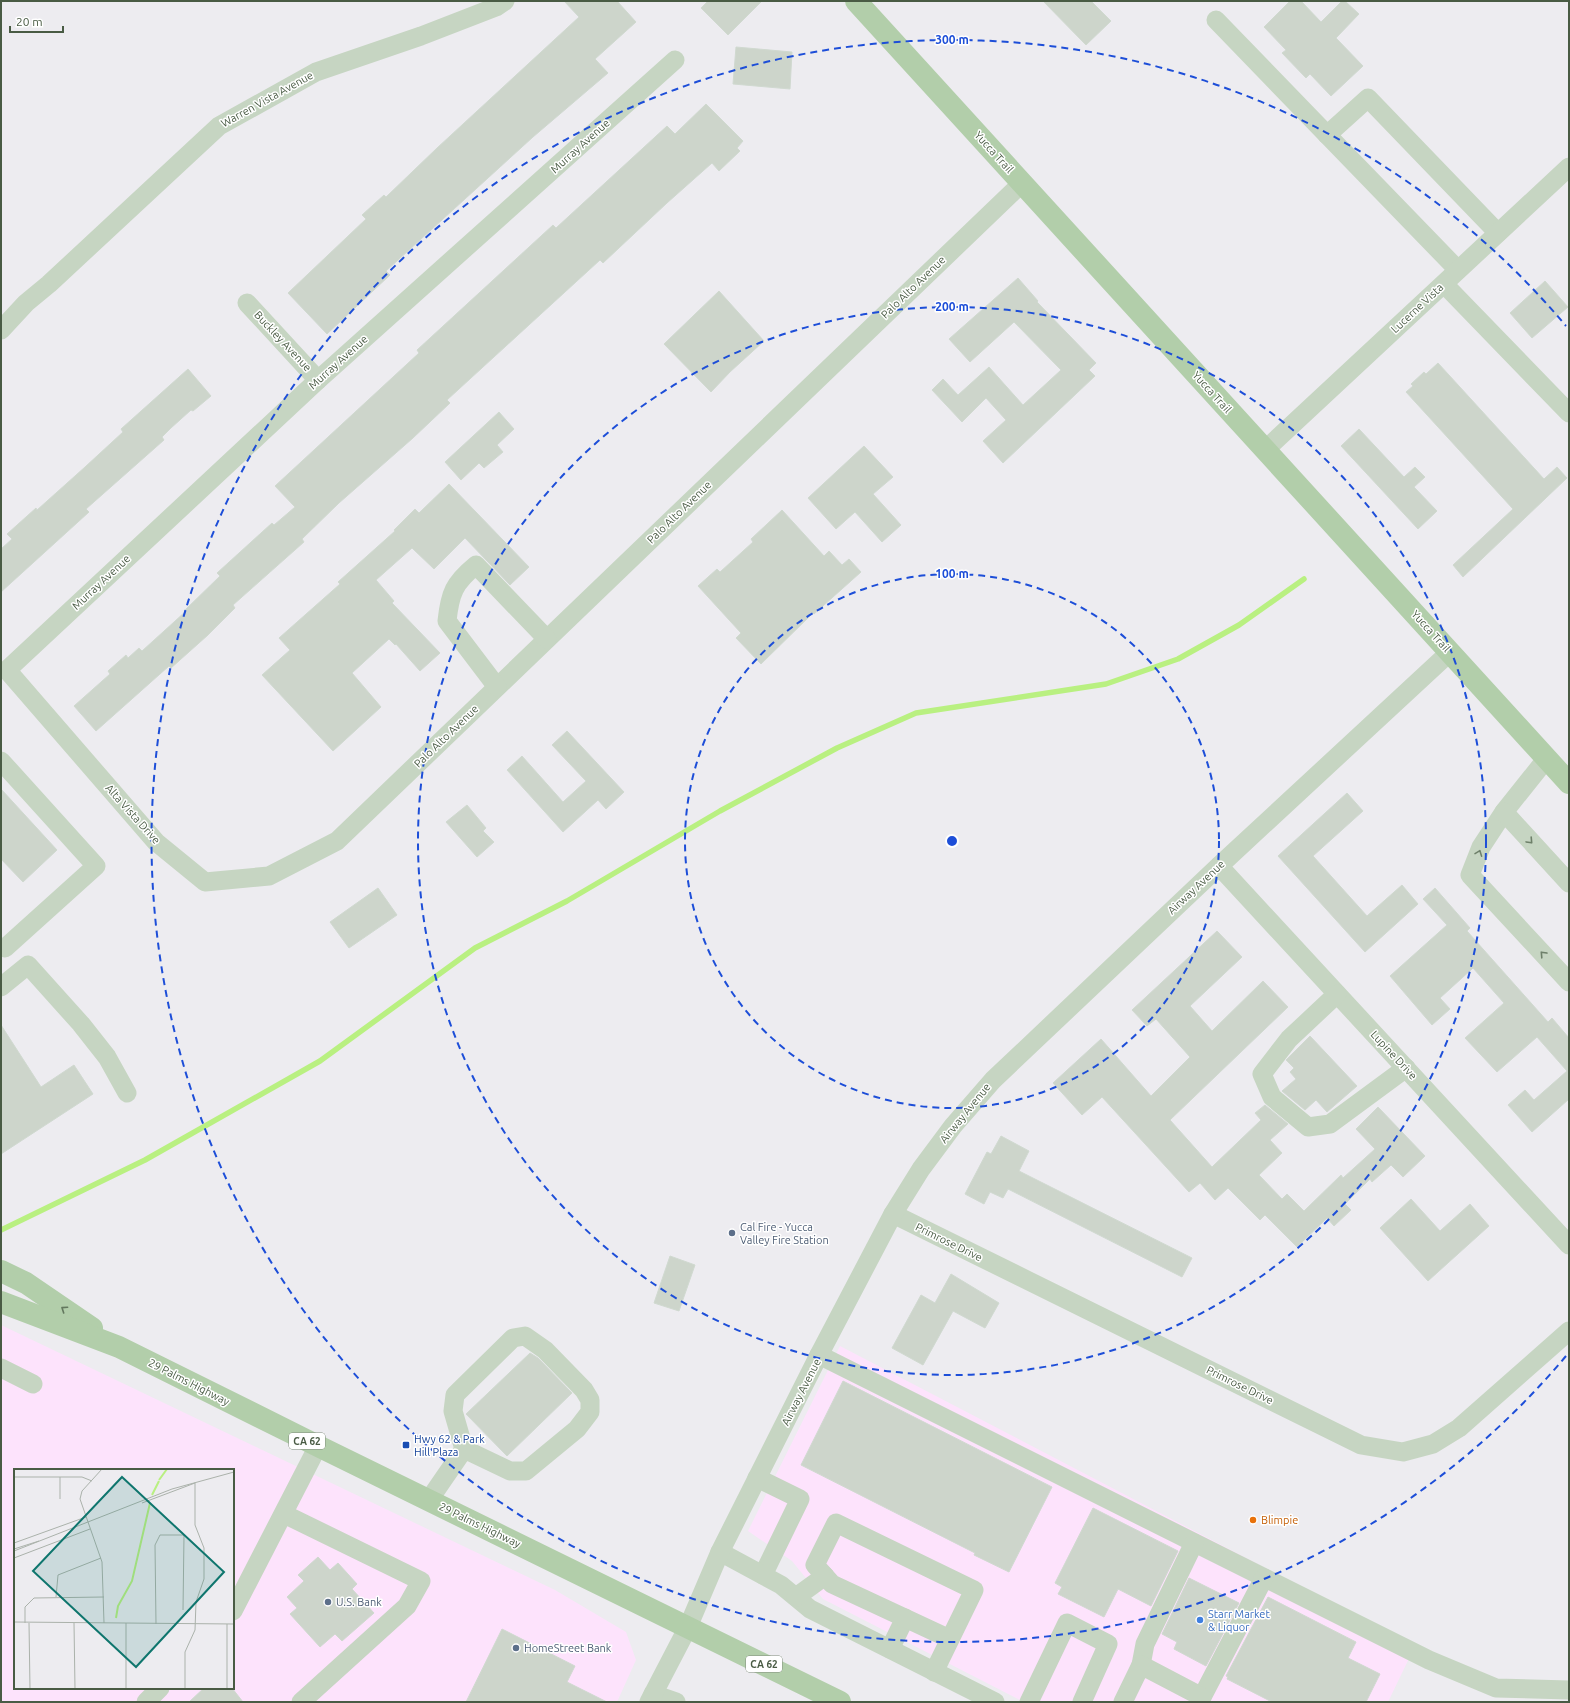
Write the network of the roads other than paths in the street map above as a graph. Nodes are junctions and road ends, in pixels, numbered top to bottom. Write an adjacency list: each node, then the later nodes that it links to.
1 (505, 1): 12 (street, Warren Vista Avenue)
2 (856, 1): 7 (main road, Yucca Trail)
3 (1216, 20): 5 (street)
4 (675, 60): 13 (street, Murray Avenue)
5 (1327, 135): 8 (street); 9 (street)
6 (1569, 167): 8 (street, Lucerne Vista)
7 (1022, 183): 15 (main road, Yucca Trail); 16 (street, Palo Alto Avenue)
8 (1498, 233): 9 (street, Lucerne Vista)
9 (1458, 270): 10 (street, Lucerne Vista)
10 (1444, 284): 14 (street); 15 (street, Lucerne Vista)
11 (247, 303): 13 (street, Buckley Avenue)
12 (1, 330)
13 (318, 380): 18 (street, Murray Avenue)
14 (1569, 413)
15 (1266, 450): 17 (main road, Yucca Trail)
16 (547, 639): 19 (street, Palo Alto Avenue); 19 (street)
17 (1450, 652): 20 (main road, Yucca Trail); 25 (street, Airway Avenue)
18 (7, 670): 24 (street, Alta Vista Drive)
19 (497, 686): 24 (street, Palo Alto Avenue)
20 (1547, 758): 22 (main road, Yucca Trail); 23 (street)
21 (1, 761): 27 (street)
22 (1569, 783)
23 (1504, 812): 26 (street, one-way to 26); 28 (street, one-way to 23)
24 (337, 841)
25 (1219, 866): 30 (street, Lupine Drive); 33 (street, Airway Avenue)
26 (1569, 883)
27 (5, 948)
28 (1569, 982)
29 (1, 987): 32 (street)
30 (1337, 994): 31 (street, Lupine Drive); 31 (street)
31 (1406, 1068): 34 (street, Lupine Drive)
32 (127, 1093)
33 (893, 1214): 37 (street, Primrose Drive); 39 (street, Airway Avenue)
34 (1569, 1245)
35 (1, 1271): 38 (main road, 29 Palms Highway / CA 62, one-way to 35)
36 (1, 1302): 38 (main road, 29 Palms Highway / CA 62)
37 (1569, 1331)
38 (119, 1347): 42 (main road, 29 Palms Highway / CA 62)
39 (820, 1355): 44 (street, Airway Avenue); 47 (street)
40 (1, 1368): 41 (street)
41 (33, 1384)
42 (318, 1446): 45 (main road, 29 Palms Highway / CA 62); 46 (street)
43 (464, 1449): 43 (street); 45 (street)
44 (757, 1478): 48 (street, Airway Avenue); 49 (street)
45 (429, 1500): 55 (main road, 29 Palms Highway / CA 62)
46 (284, 1514): 53 (street); 66 (street)
47 (1194, 1543): 51 (street); 58 (street)
48 (720, 1552): 49 (street); 55 (street, Airway Avenue)
49 (763, 1574): 52 (street)
50 (825, 1576): 52 (street); 54 (street); 56 (street)
51 (1264, 1578): 61 (street); 63 (street)
52 (796, 1597): 57 (street)
53 (234, 1609)
54 (905, 1618): 56 (street); 57 (street)
55 (688, 1626): 62 (street, Airway Avenue); 68 (main road, 29 Palms Highway / CA 62)
56 (950, 1639): 59 (street)
57 (890, 1649): 59 (street)
58 (1141, 1665): 63 (street); 64 (street)
59 (934, 1672): 69 (street)
60 (159, 1689): 65 (street)
61 (1569, 1690)
62 (651, 1698): 67 (street)
63 (1201, 1699)
64 (1126, 1701)
65 (146, 1702)
66 (301, 1702)
67 (676, 1702)
68 (840, 1702)
69 (995, 1702)
70 (1029, 1702): 71 (street)
71 (1082, 1702)

